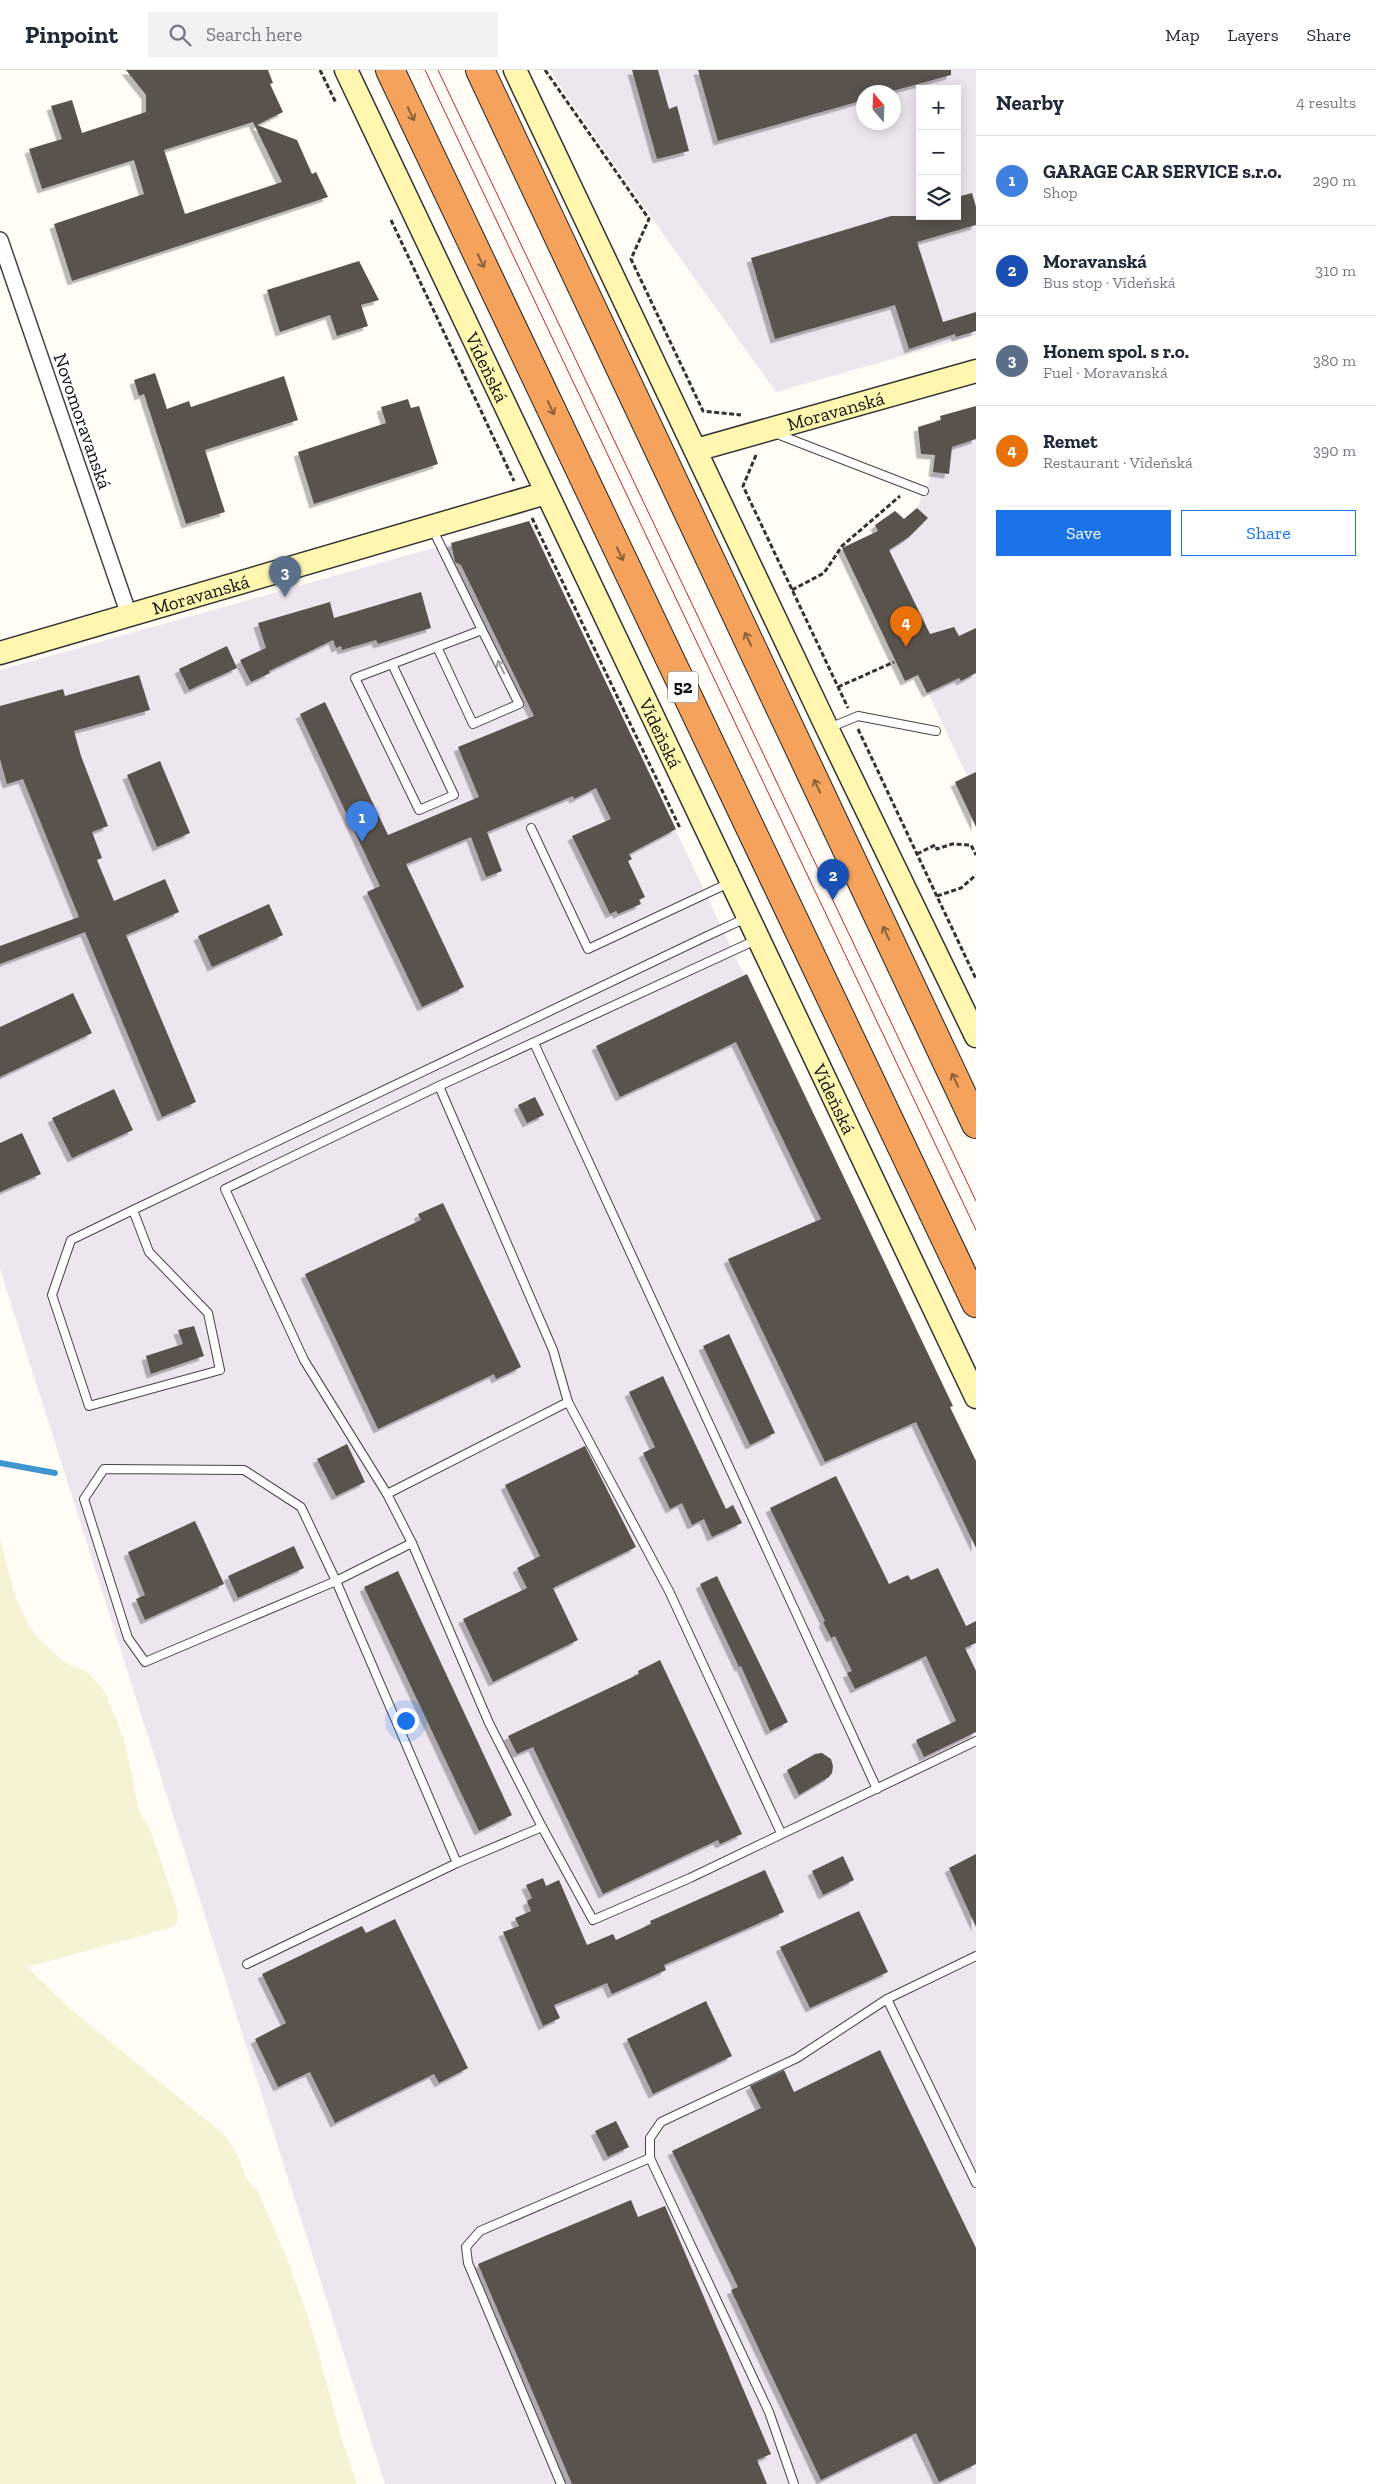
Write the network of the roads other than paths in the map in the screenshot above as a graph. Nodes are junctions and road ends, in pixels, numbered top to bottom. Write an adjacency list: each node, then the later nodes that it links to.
1 (346, 70): 10 (street, Vídeňská)
2 (390, 70): 28 (highway, 52, one-way to 28)
3 (480, 70): 26 (highway, one-way to 3)
4 (515, 70): 8 (street)
5 (0, 240): 12 (street, Novomoravanská)
6 (976, 371): 7 (street, Moravanská)
7 (767, 430): 8 (street, Moravanská); 9 (lane)
8 (696, 450): 17 (street)
9 (924, 492)
10 (546, 493): 11 (street, Moravanská); 20 (street, Vídeňská)
11 (431, 526): 12 (street, Moravanská); 13 (lane)
12 (129, 615): 15 (street, Moravanská)
13 (482, 630): 14 (lane); 14 (lane, one-way to 13)
14 (437, 647): 16 (lane)
15 (0, 653)
16 (392, 664): 16 (lane)
17 (827, 728): 18 (lane); 23 (street)
18 (936, 731)
19 (531, 828): 20 (lane)
20 (730, 882): 21 (street, Vídeňská)
21 (748, 918): 22 (street, Vídeňská); 27 (lane)
22 (758, 939): 24 (lane); 29 (street, Vídeňská)
23 (976, 1036)
24 (534, 1043): 25 (lane); 35 (lane)
25 (440, 1086): 30 (lane); 31 (lane)
26 (976, 1124)
27 (133, 1210): 27 (lane)
28 (976, 1303)
29 (976, 1397)
30 (568, 1402): 31 (lane); 37 (lane)
31 (387, 1494): 32 (lane)
32 (412, 1543): 33 (lane); 36 (lane)
33 (336, 1581): 33 (lane); 38 (lane)
34 (976, 1741): 35 (lane)
35 (876, 1789): 37 (lane)
36 (542, 1827): 37 (lane); 38 (lane)
37 (782, 1833)
38 (457, 1863): 40 (lane)
39 (976, 1956): 41 (lane)
40 (247, 1964)
41 (887, 1998): 42 (lane); 43 (lane)
42 (650, 2158): 44 (lane); 45 (lane)
43 (976, 2183)
44 (562, 2484)
45 (794, 2484)

